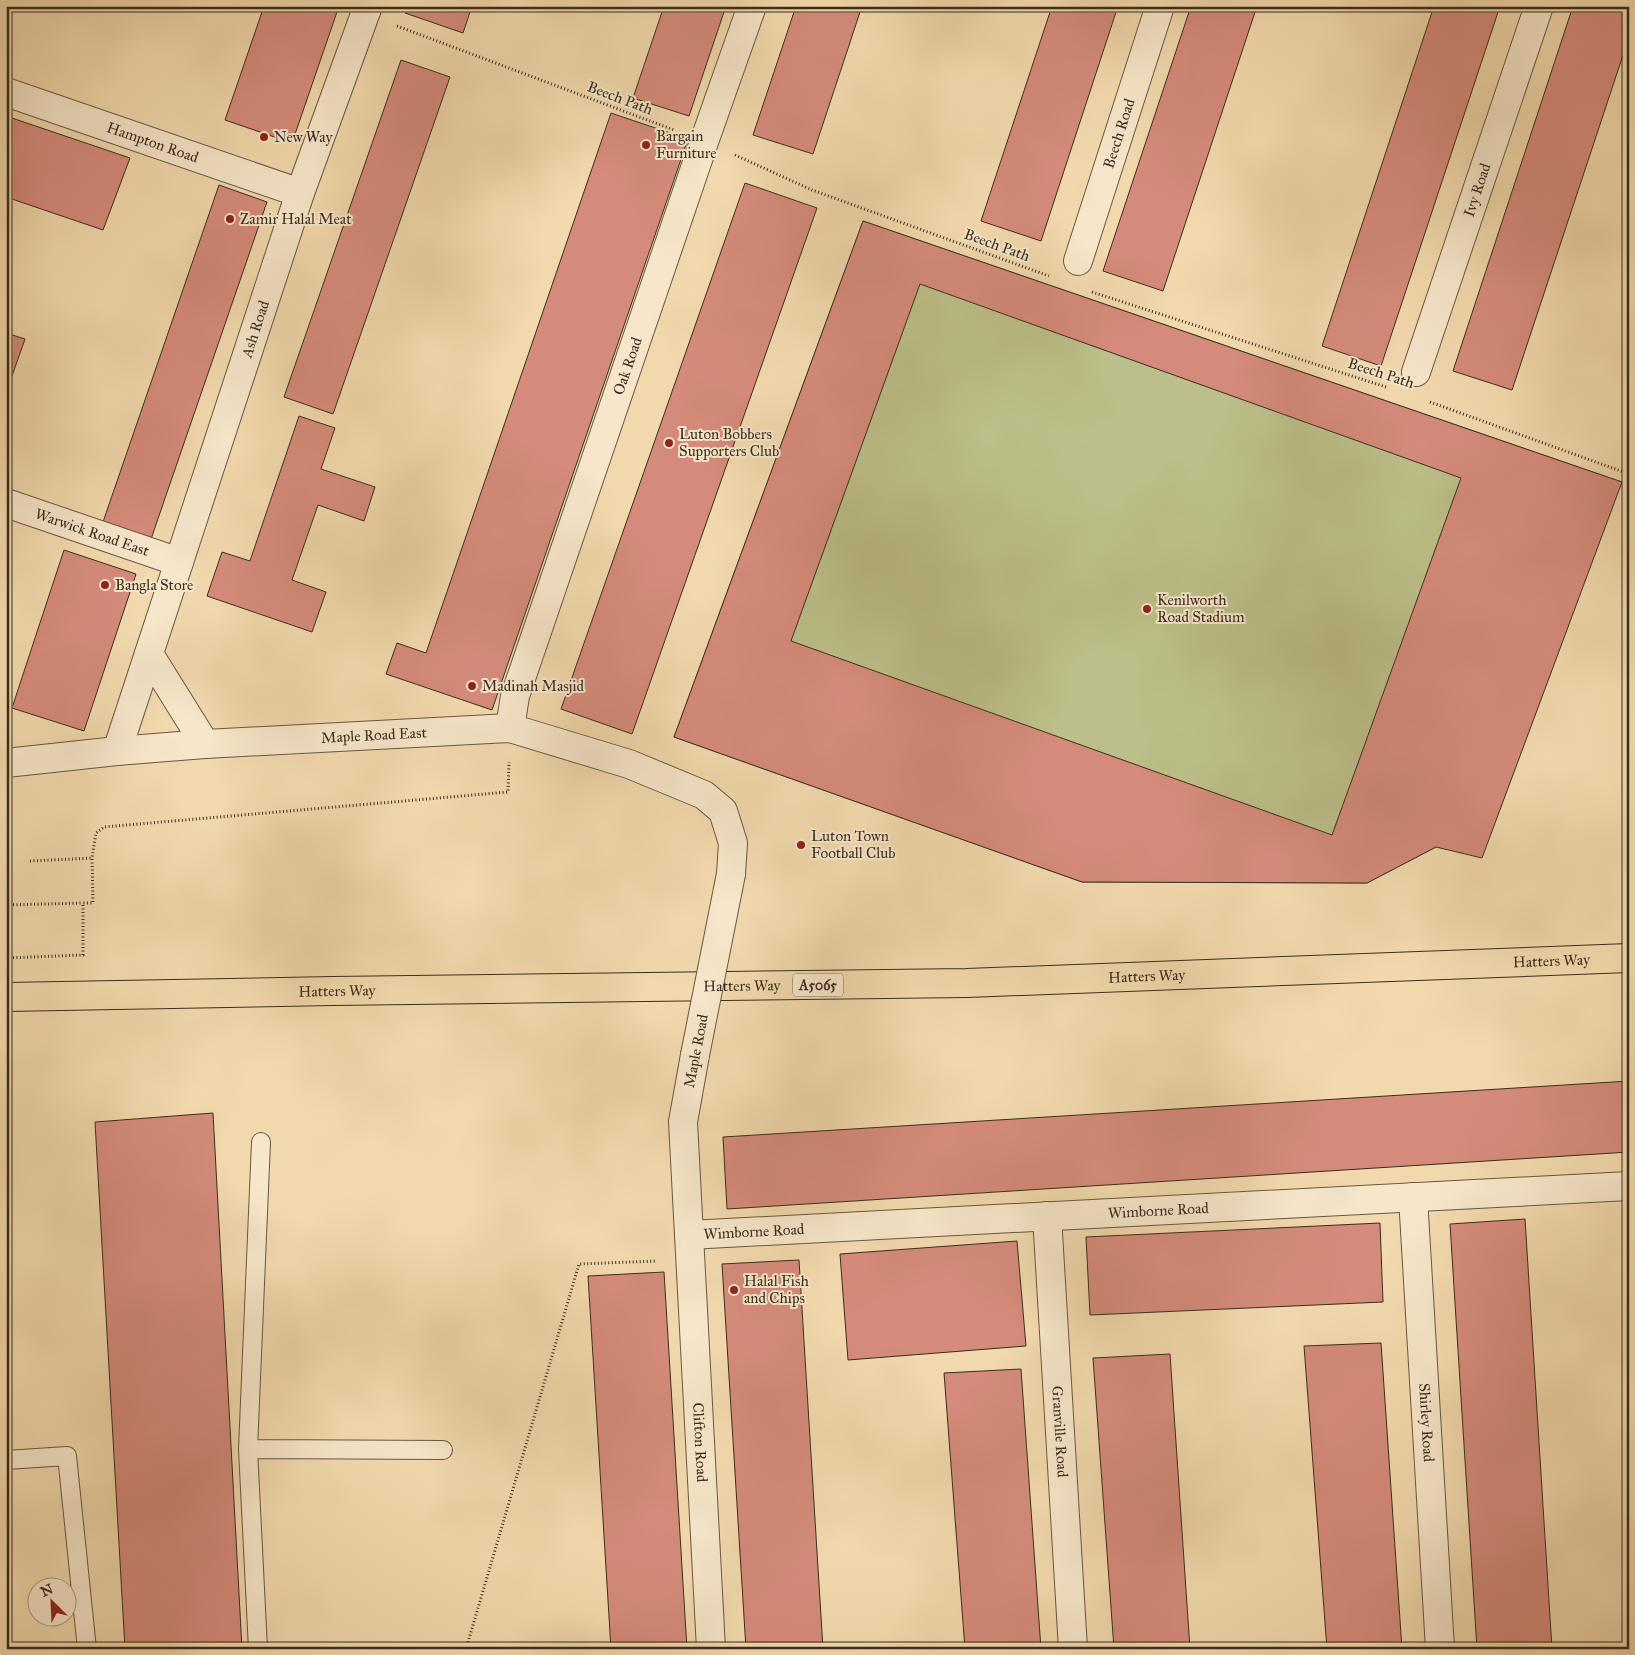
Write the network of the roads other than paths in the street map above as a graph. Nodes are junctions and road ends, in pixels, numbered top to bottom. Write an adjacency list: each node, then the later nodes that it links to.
1 (752, 6): 12 (street, Oak Road)
2 (1160, 6): 7 (street, Beech Road)
3 (1539, 6): 8 (street, Ivy Road)
4 (367, 10): 6 (street, Ash Road)
5 (6, 92): 6 (street, Hampton Road)
6 (300, 193): 10 (street, Ash Road)
7 (1078, 262)
8 (1416, 372)
9 (6, 503): 10 (street, Warwick Road East)
10 (179, 562): 11 (street, Ash Road)
11 (149, 654): 13 (street); 14 (street, Ash Road)
12 (510, 728): 13 (street, Maple Road East); 16 (street, Maple Road East)
13 (205, 744): 14 (street, Maple Road East)
14 (117, 751): 15 (street, Maple Road East)
15 (6, 763)
16 (724, 811): 23 (street, Maple Road, bridge)
17 (1629, 958): 18 (main road, Hatters Way / A5065)
18 (6, 997)
19 (261, 1142): 24 (lane)
20 (1629, 1186): 21 (street, Wimborne Road)
21 (1413, 1197): 22 (street, Wimborne Road); 31 (street, Shirley Road)
22 (1047, 1216): 23 (street, Wimborne Road); 30 (street, Granville Road)
23 (690, 1247): 29 (street, Clifton Road)
24 (248, 1449): 25 (lane); 28 (lane)
25 (444, 1450)
26 (6, 1460): 27 (lane)
27 (87, 1649)
28 (258, 1649)
29 (711, 1649)
30 (1073, 1649)
31 (1440, 1649)

